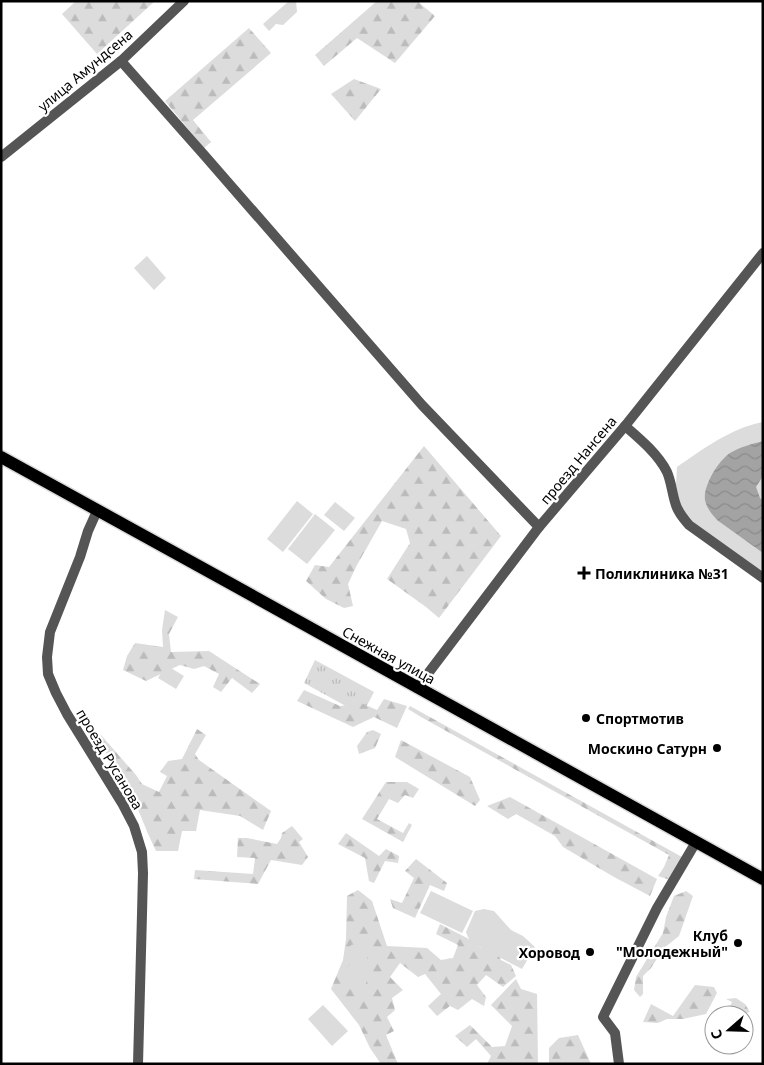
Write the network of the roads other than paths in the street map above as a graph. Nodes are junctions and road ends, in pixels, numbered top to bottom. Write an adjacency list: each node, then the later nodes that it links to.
1 (184, 1): 2 (street, улица Амундсена)
2 (121, 61): 3 (street, улица Амундсена); 8 (street)
3 (1, 157)
4 (763, 253): 5 (street, проезд Нансена)
5 (624, 426): 8 (street, проезд Нансена); 9 (street)
6 (1, 457): 7 (main road, Снежная улица)
7 (97, 510): 10 (main road, Снежная улица); 13 (street, проезд Русанова)
8 (540, 527): 10 (street, проезд Нансена)
9 (763, 578)
10 (417, 688): 11 (main road, Снежная улица)
11 (696, 842): 12 (main road, Снежная улица); 14 (street)
12 (763, 879)
13 (138, 1064)
14 (619, 1064)

